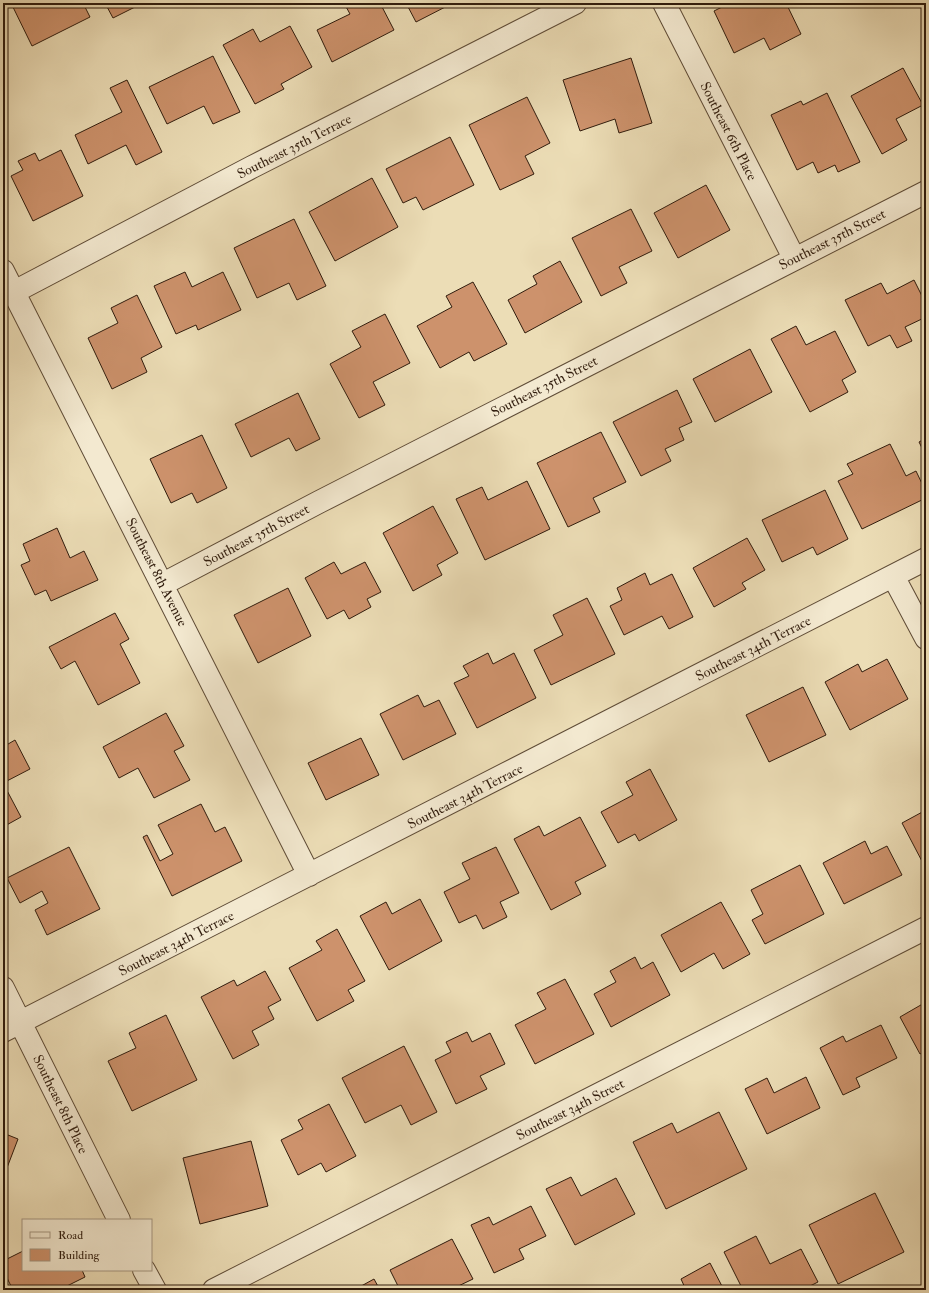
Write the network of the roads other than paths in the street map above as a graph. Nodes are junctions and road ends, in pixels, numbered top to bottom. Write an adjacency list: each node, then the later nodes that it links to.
1 (575, 3): 6 (street, Southeast 35th Terrace)
2 (664, 3): 4 (street, Southeast 6th Place)
3 (926, 192): 4 (street, Southeast 35th Street)
4 (794, 258): 9 (street, Southeast 35th Street)
5 (3, 271): 6 (street, Southeast 8th Avenue)
6 (14, 292): 9 (street, Southeast 8th Avenue)
7 (926, 559): 8 (street, Southeast 34th Terrace)
8 (893, 576): 10 (street); 11 (street, Southeast 34th Terrace)
9 (163, 584): 11 (street, Southeast 8th Avenue)
10 (926, 638)
11 (310, 874): 14 (street, Southeast 34th Terrace)
12 (926, 928): 18 (street, Southeast 34th Street)
13 (3, 988): 14 (street, Southeast 8th Place)
14 (12, 1027): 15 (street, Southeast 8th Place)
15 (118, 1219)
16 (145, 1271): 17 (street)
17 (155, 1290)
18 (214, 1290)

